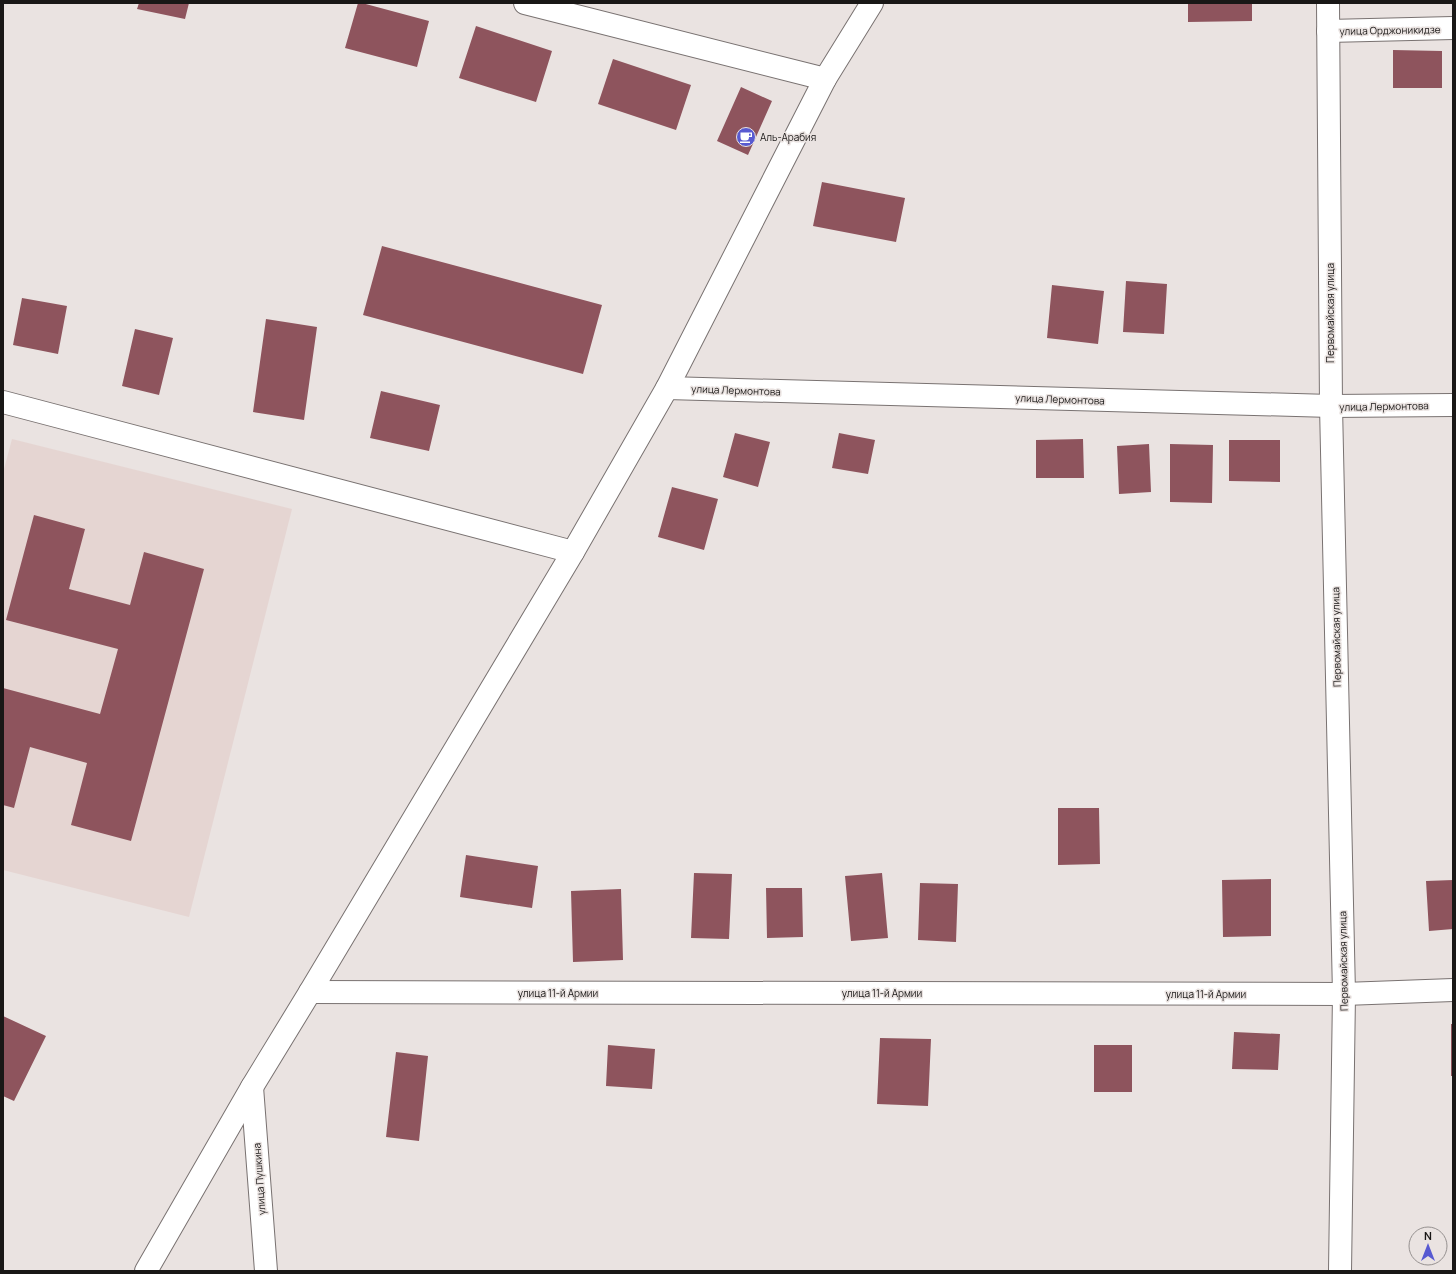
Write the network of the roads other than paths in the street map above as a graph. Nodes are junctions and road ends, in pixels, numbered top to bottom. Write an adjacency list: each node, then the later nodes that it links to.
1 (525, 3): 6 (street)
2 (872, 3): 6 (street)
3 (1328, 3): 5 (street, Первомайская улица)
4 (1453, 28): 5 (street, улица Орджоникидзе)
5 (1328, 31): 10 (street, Первомайская улица)
6 (825, 79): 7 (street)
7 (667, 388): 10 (street, улица Лермонтова); 11 (street)
8 (3, 402): 11 (street)
9 (1453, 405): 10 (street, улица Лермонтова)
10 (1331, 406): 14 (street, Первомайская улица)
11 (573, 552): 13 (street)
12 (1453, 990): 14 (street, улица 11-й Армии)
13 (310, 992): 14 (street, улица 11-й Армии); 15 (street)
14 (1344, 994): 18 (street, Первомайская улица)
15 (252, 1087): 16 (street); 17 (street, улица Пушкина)
16 (146, 1271)
17 (266, 1271)
18 (1340, 1271)

